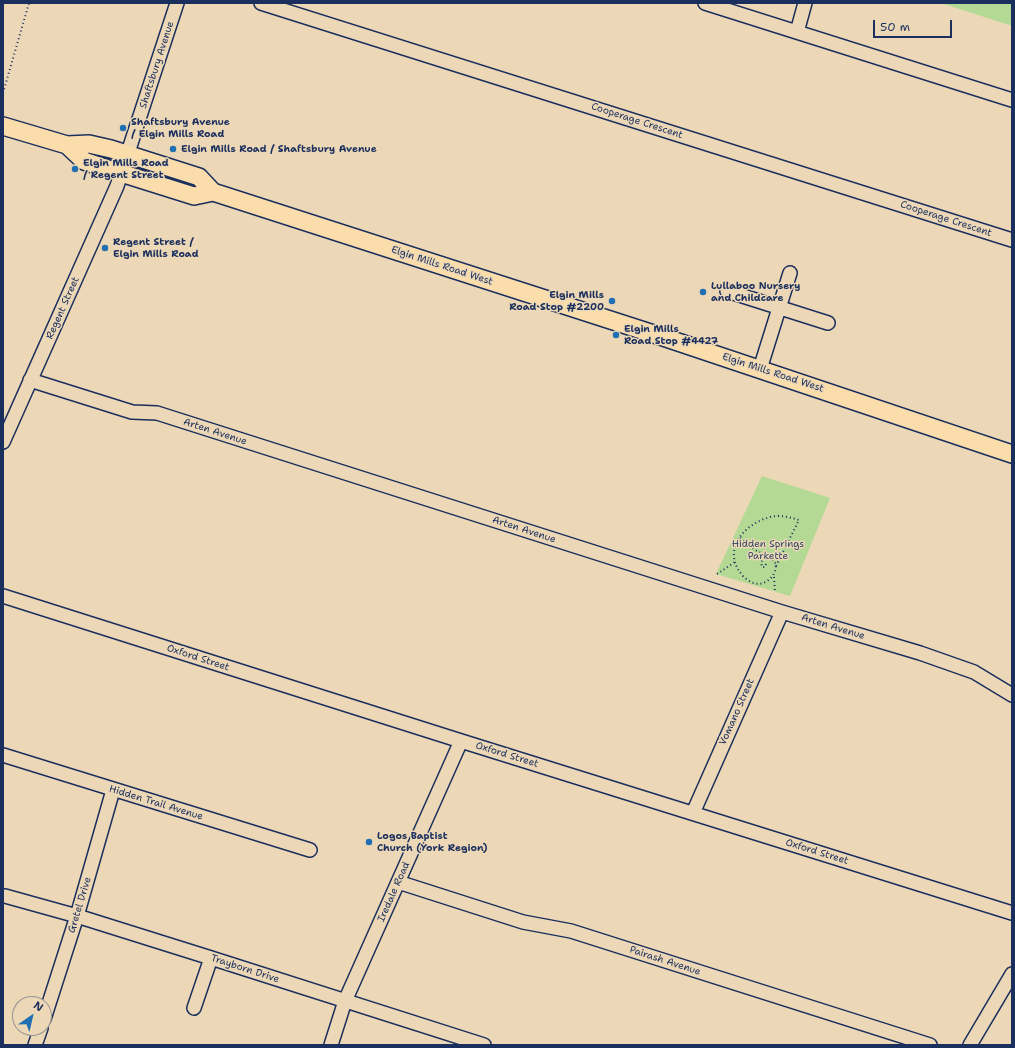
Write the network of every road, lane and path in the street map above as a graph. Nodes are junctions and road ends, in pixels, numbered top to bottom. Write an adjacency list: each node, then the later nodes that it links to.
1 (28, 3): 7 (path)
2 (177, 3): 11 (street, Shaftsbury Avenue)
3 (261, 3): 14 (street, Cooperage Crescent)
4 (705, 3): 6 (street)
5 (805, 3): 6 (street)
6 (796, 32): 8 (street)
7 (3, 92)
8 (1012, 100)
9 (3, 126): 10 (main road, Elgin Mills Road West)
10 (67, 145): 11 (main road, Elgin Mills Road West); 12 (main road, Elgin Mills Road West)
11 (127, 154): 12 (street, Shaftsbury Avenue); 13 (main road, Elgin Mills Road West)
12 (121, 173): 13 (main road, Elgin Mills Road West); 20 (street, Regent Street)
13 (213, 192): 19 (main road, Elgin Mills Road West)
14 (1012, 240)
15 (790, 273): 17 (street)
16 (728, 291): 17 (street)
17 (779, 308): 18 (street); 19 (street)
18 (828, 323)
19 (760, 369): 22 (main road, Elgin Mills Road West)
20 (30, 380): 21 (street, Regent Street); 32 (street, Arten Avenue)
21 (3, 442)
22 (1012, 454)
23 (740, 538): 24 (path); 24 (path); 25 (path)
24 (782, 554): 27 (path)
25 (735, 562): 28 (path); 29 (path)
26 (766, 564): 27 (path)
27 (776, 566): 29 (path)
28 (718, 574)
29 (774, 576): 30 (path)
30 (775, 593)
31 (3, 596): 34 (street, Oxford Street)
32 (782, 612): 33 (street, Arten Avenue); 37 (street, Vomano Street)
33 (1012, 695)
34 (461, 741): 37 (street, Oxford Street); 39 (street, Iredale Road)
35 (3, 755): 36 (street, Hidden Trail Avenue)
36 (113, 790): 38 (street, Hidden Trail Avenue); 42 (street, Gretel Drive)
37 (692, 813): 41 (street, Oxford Street)
38 (310, 850)
39 (398, 882): 46 (street, Iredale Road); 51 (street, Pairash Avenue)
40 (5, 896): 42 (street, Trayborn Drive)
41 (1012, 913)
42 (77, 916): 43 (street, Trayborn Drive); 45 (street, Gretel Drive)
43 (211, 958): 46 (street, Trayborn Drive); 47 (street)
44 (1012, 974): 52 (street)
45 (51, 996)
46 (345, 1001): 48 (street, Trayborn Drive); 49 (street, Iredale Road)
47 (194, 1008)
48 (469, 1043): 50 (street, Trayborn Drive)
49 (331, 1045)
50 (484, 1045)
51 (930, 1045)
52 (970, 1045)

